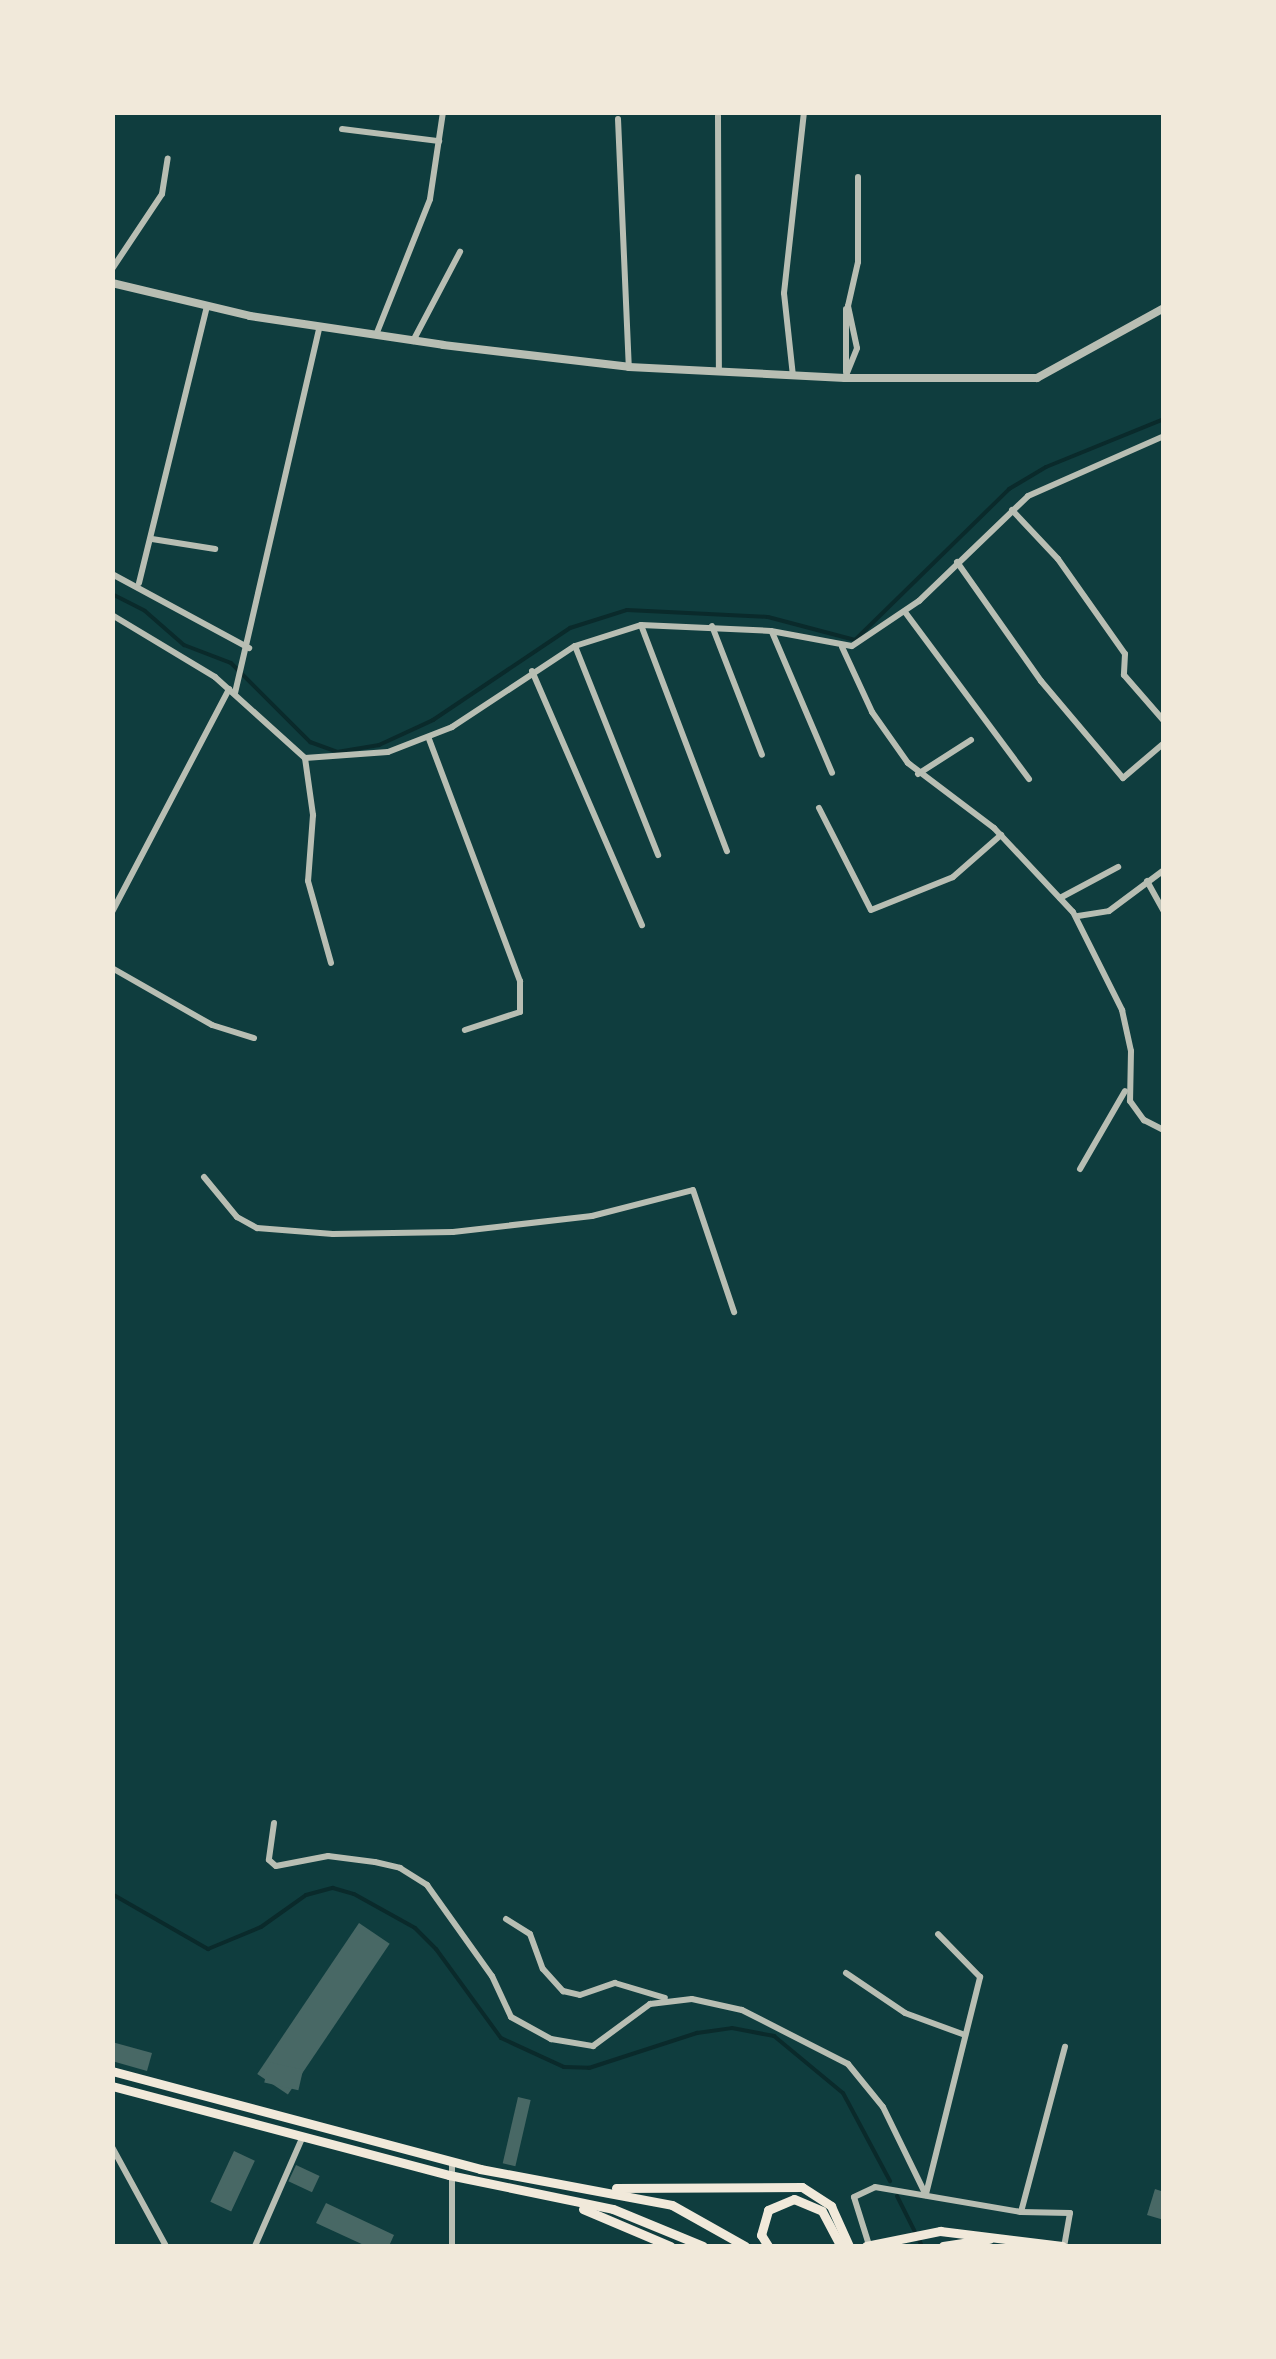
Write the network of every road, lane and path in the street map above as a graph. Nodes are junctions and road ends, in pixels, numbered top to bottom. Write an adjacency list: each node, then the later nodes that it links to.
1 (443, 112): 6 (street)
2 (804, 112): 19 (street)
3 (718, 116): 18 (street)
4 (618, 119): 17 (street)
5 (342, 128): 6 (street)
6 (438, 141): 15 (street)
7 (168, 158): 10 (street)
8 (858, 177): 20 (street)
9 (460, 252): 16 (street)
10 (112, 269)
11 (112, 283): 12 (street)
12 (207, 306): 14 (street); 23 (street)
13 (1164, 308): 20 (street)
14 (319, 328): 15 (street); 35 (street)
15 (376, 336): 16 (street)
16 (413, 341): 17 (street)
17 (629, 367): 18 (street)
18 (719, 372): 19 (street)
19 (794, 376): 20 (street)
20 (846, 378)
21 (1164, 436): 22 (street)
22 (1012, 510): 25 (street); 38 (street)
23 (152, 538): 24 (street); 27 (street)
24 (215, 549)
25 (958, 562): 28 (street); 41 (street)
26 (112, 574): 27 (street)
27 (138, 583): 35 (street)
28 (904, 612): 34 (street); 46 (street)
29 (112, 615): 37 (street)
30 (640, 625): 31 (street); 33 (street); 49 (street)
31 (712, 626): 32 (street); 42 (street)
32 (772, 630): 34 (street); 44 (street)
33 (574, 646): 36 (street); 50 (street)
34 (842, 648): 45 (street)
35 (248, 651): 37 (street)
36 (532, 671): 39 (street); 58 (street)
37 (232, 692): 43 (street); 55 (street)
38 (1164, 721)
39 (429, 738): 43 (street); 61 (street)
40 (971, 740): 45 (street)
41 (1164, 743)
42 (762, 756)
43 (306, 758): 59 (street)
44 (832, 774)
45 (918, 774): 48 (street)
46 (1029, 779)
47 (819, 808): 48 (street)
48 (1002, 835): 54 (street)
49 (727, 851)
50 (658, 855)
51 (1118, 867): 54 (street)
52 (1164, 870): 53 (street)
53 (1148, 881): 56 (street); 57 (street)
54 (1060, 898): 56 (street)
55 (112, 912)
56 (1073, 912): 63 (street)
57 (1164, 912)
58 (642, 924)
59 (331, 963)
60 (112, 968): 62 (street)
61 (465, 1030)
62 (254, 1038)
63 (1129, 1080): 64 (street); 65 (street)
64 (1164, 1130)
65 (1080, 1169)
66 (204, 1176): 67 (street)
67 (734, 1312)
68 (274, 1822): 72 (street)
69 (506, 1920): 72 (street)
70 (938, 1934): 73 (street)
71 (846, 1974): 73 (street)
72 (668, 2000): 82 (street)
73 (965, 2034): 82 (street)
74 (1066, 2048): 84 (street)
75 (112, 2071): 79 (main road)
76 (112, 2086): 77 (main road)
77 (303, 2136): 80 (main road); 88 (street)
78 (112, 2147): 87 (street)
79 (452, 2161): 80 (street); 81 (main road)
80 (449, 2175): 83 (main road); 89 (street)
81 (608, 2188): 86 (main road); 92 (main road)
82 (926, 2195): 84 (street); 94 (street)
83 (566, 2203): 90 (main road); 91 (main road)
84 (1022, 2212): 96 (street)
85 (995, 2238): 94 (main road); 95 (main road); 96 (main road)
86 (845, 2245): 93 (main road)
87 (166, 2246)
88 (254, 2246)
89 (452, 2246)
90 (670, 2246)
91 (703, 2246)
92 (745, 2246)
93 (768, 2246)
94 (867, 2246)
95 (945, 2246)
96 (1063, 2246)

